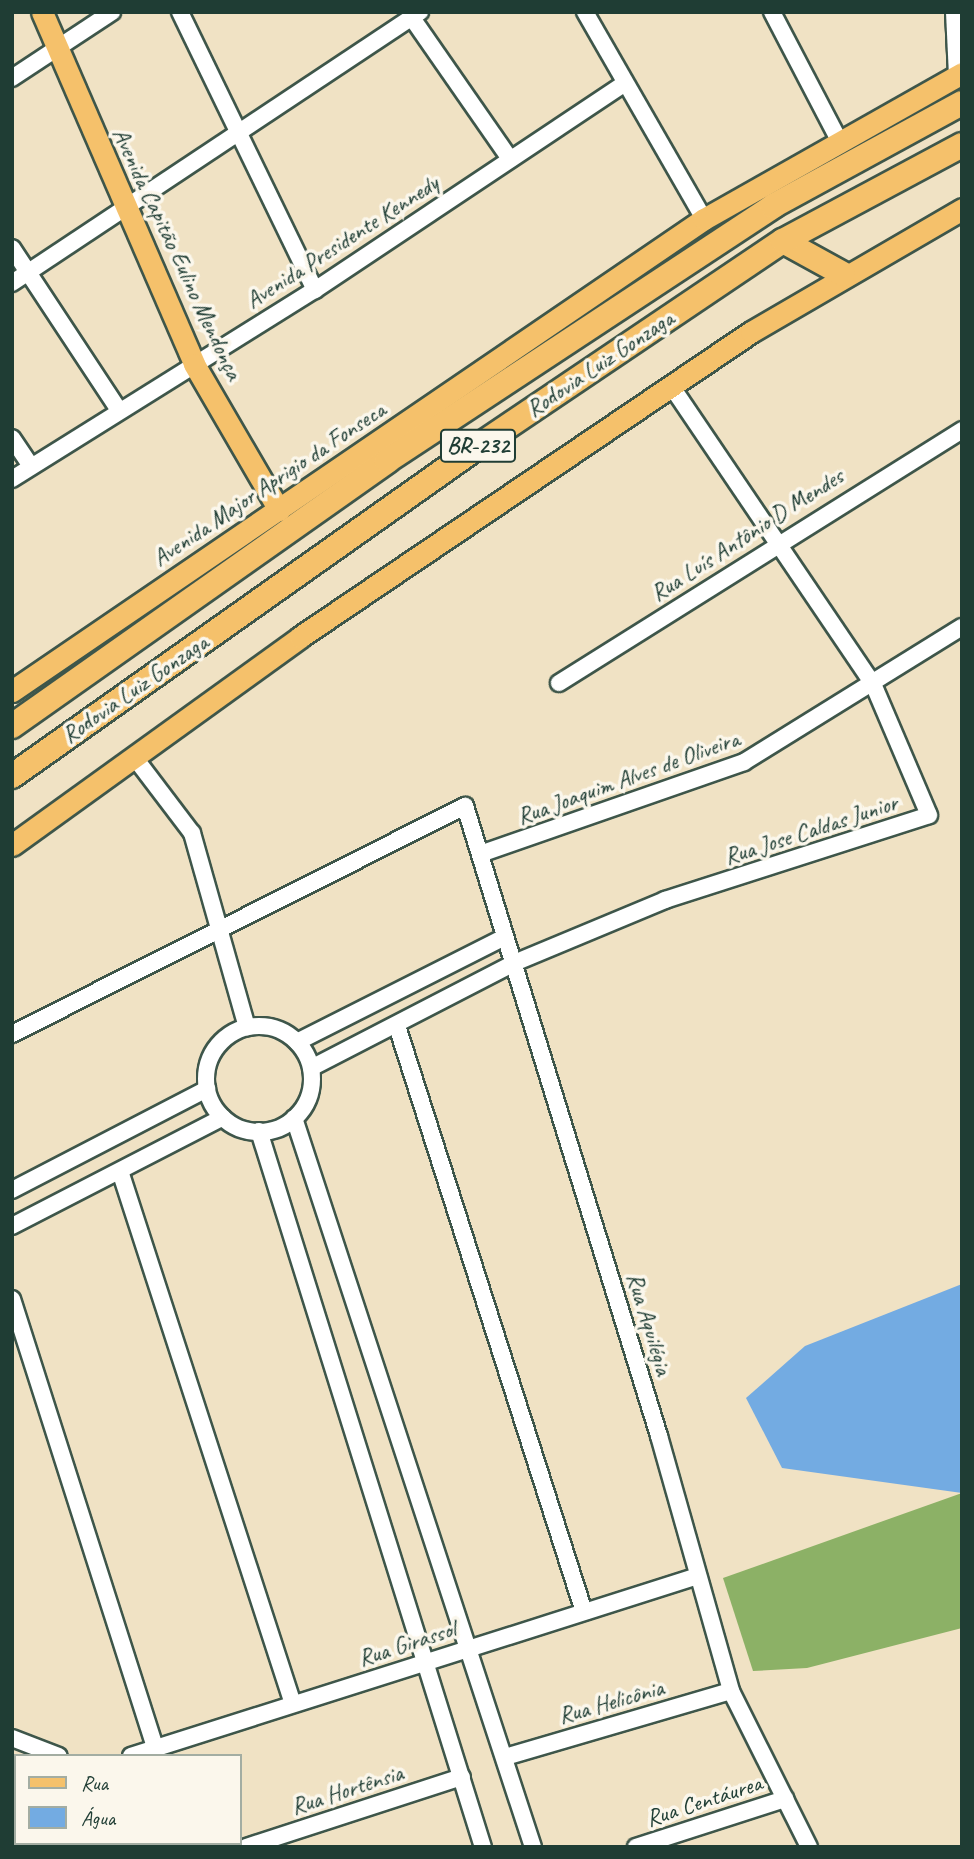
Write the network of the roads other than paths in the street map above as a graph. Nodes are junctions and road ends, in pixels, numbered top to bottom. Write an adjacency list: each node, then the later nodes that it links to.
1 (42, 12): 8 (main road, Avenida Capitão Eulino Mendonça)
2 (112, 12): 8 (street)
3 (180, 12): 13 (street)
4 (585, 12): 11 (street)
5 (772, 12): 14 (street)
6 (954, 12): 9 (street)
7 (416, 15): 13 (street); 16 (street)
8 (57, 48): 10 (street); 18 (main road, Avenida Capitão Eulino Mendonça)
9 (960, 74): 14 (main road, Avenida Major Aprigio da Fonseca)
10 (12, 78)
11 (624, 84): 16 (street, Avenida Presidente Kennedy); 19 (street)
12 (962, 103): 39 (highway, Rodovia Luiz Gonzaga / BR-232)
13 (235, 136): 18 (street); 25 (street)
14 (839, 140): 19 (main road, Avenida Major Aprigio da Fonseca)
15 (962, 145): 20 (highway, Rodovia Luiz Gonzaga / BR-232)
16 (510, 159): 25 (street, Avenida Presidente Kennedy)
17 (962, 209): 23 (main road)
18 (124, 211): 22 (street); 26 (main road, Avenida Capitão Eulino Mendonça)
19 (704, 219): 33 (main road, Avenida Major Aprigio da Fonseca / BR-232)
20 (783, 241): 23 (highway); 41 (highway, Rodovia Luiz Gonzaga / BR-232)
21 (12, 248): 22 (street)
22 (27, 272): 24 (street); 28 (street)
23 (843, 274): 27 (main road, BR-232)
24 (12, 283)
25 (314, 290): 26 (street, Avenida Presidente Kennedy)
26 (194, 364): 28 (street, Avenida Presidente Kennedy); 33 (main road, Avenida Capitão Eulino Mendonça)
27 (672, 387): 34 (street, Rua Jose Caldas Junior); 40 (main road, BR-232)
28 (118, 409): 31 (street, Avenida Presidente Kennedy)
29 (962, 430): 34 (street, Rua Luís Antônio D Mendes)
30 (12, 438): 31 (street)
31 (31, 466): 32 (street, Avenida Presidente Kennedy)
32 (12, 479)
33 (279, 510): 38 (main road, Avenida Major Aprigio da Fonseca / BR-232)
34 (781, 540): 36 (street, Rua Luís Antônio D Mendes); 37 (street, Rua Jose Caldas Junior)
35 (962, 627): 37 (street, Rua Joaquim Alves de Oliveira)
36 (559, 683)
37 (873, 684): 43 (street, Rua Joaquim Alves de Oliveira); 46 (street, Rua Jose Caldas Junior)
38 (12, 691)
39 (12, 726)
40 (135, 758): 42 (main road, BR-232); 44 (street)
41 (12, 776)
42 (12, 845)
43 (483, 853): 44 (street, Rua Aquilégia); 45 (street, Rua Aquilégia)
44 (220, 928): 48 (street); 49 (street)
45 (505, 937): 46 (street, Rua Aquilégia); 50 (street)
46 (514, 963): 47 (street); 60 (street, Rua Aquilégia)
47 (397, 1026): 51 (street); 61 (street)
48 (247, 1027): 50 (street); 52 (street)
49 (12, 1034)
50 (297, 1042): 51 (street)
51 (311, 1068): 54 (street)
52 (207, 1089): 53 (street); 57 (street)
53 (223, 1117): 55 (street); 56 (street)
54 (294, 1118): 55 (street); 62 (street)
55 (259, 1131): 63 (street)
56 (120, 1171): 58 (street); 65 (street)
57 (12, 1190)
58 (12, 1226)
59 (12, 1299): 67 (street)
60 (698, 1576): 61 (street, Rua Girassol); 64 (street, Rua Aquilégia)
61 (584, 1612): 62 (street, Rua Girassol)
62 (471, 1648): 63 (street, Rua Girassol); 70 (street)
63 (430, 1661): 65 (street, Rua Girassol); 71 (street)
64 (731, 1691): 70 (street, Rua Helicônia); 72 (street, Rua Aquilégia)
65 (293, 1704): 67 (street, Rua Girassol)
66 (12, 1738): 68 (street)
67 (155, 1748): 69 (street, Rua Girassol)
68 (54, 1754)
69 (137, 1754)
70 (505, 1757): 75 (street)
71 (462, 1777): 73 (street, Rua Hortênsia); 74 (street)
72 (785, 1799): 76 (street, Rua Centáurea); 77 (street, Rua Aquilégia)
73 (246, 1847)
74 (483, 1847)
75 (533, 1847)
76 (636, 1847)
77 (809, 1847)

